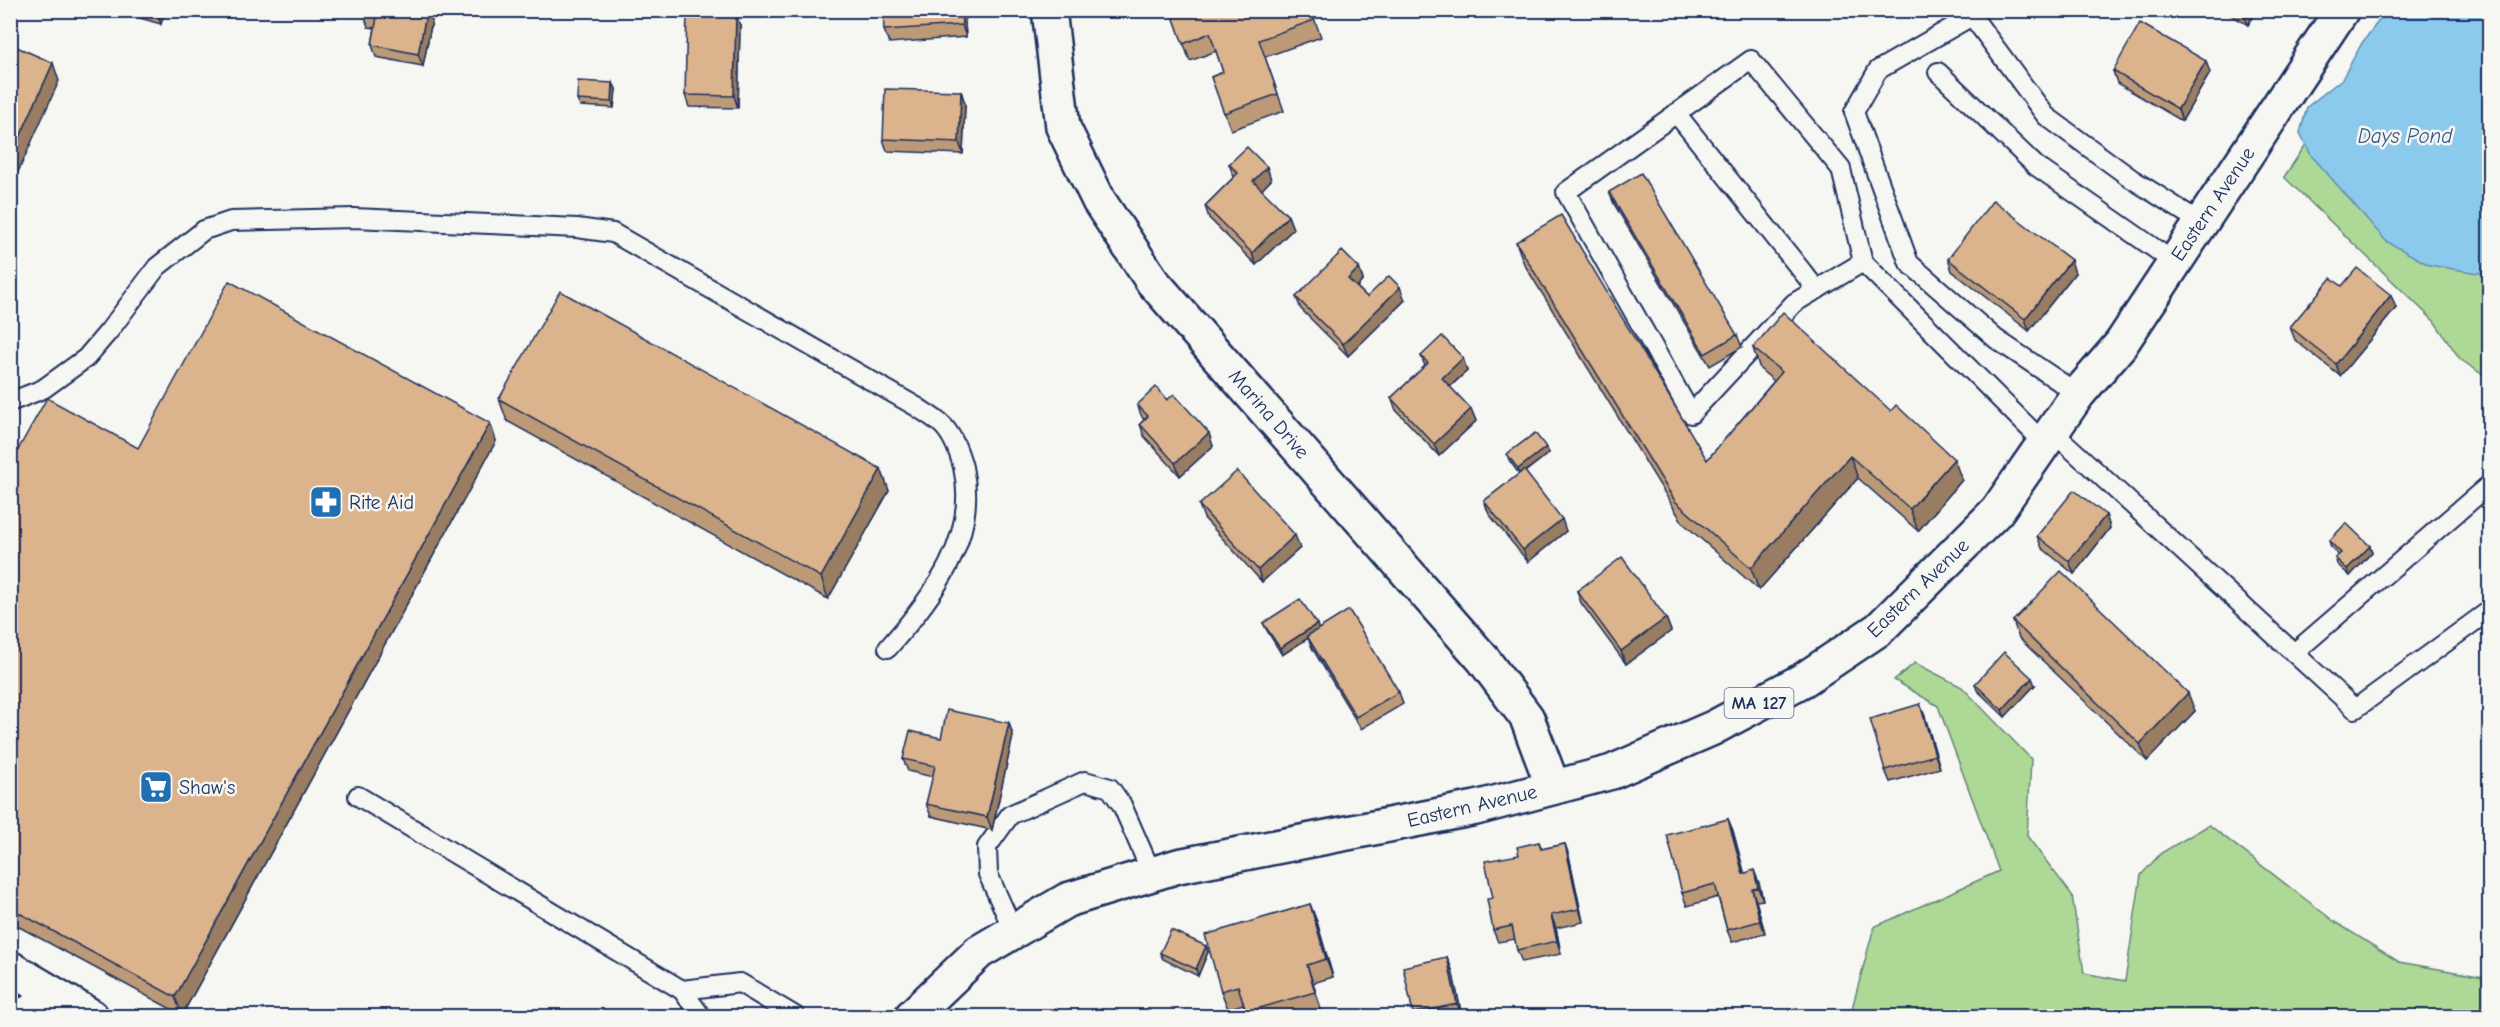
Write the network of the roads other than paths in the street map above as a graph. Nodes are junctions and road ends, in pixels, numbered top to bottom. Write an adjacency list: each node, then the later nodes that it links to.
1 (1050, 10): 16 (main road, Marina Drive)
2 (2342, 10): 5 (main road, Eastern Avenue / MA 127)
3 (1938, 72): 7 (lane)
4 (1676, 113): 6 (lane); 8 (lane); 8 (lane)
5 (2200, 222): 7 (main road, Eastern Avenue / MA 127); 9 (lane)
6 (1863, 262): 8 (lane); 11 (lane)
7 (2174, 262): 9 (main road, Eastern Avenue / MA 127)
8 (1817, 290)
9 (2078, 394): 11 (main road, Eastern Avenue / MA 127)
10 (10, 402): 14 (lane)
11 (2048, 437): 15 (lane); 16 (main road, Eastern Avenue / MA 127)
12 (2490, 484): 15 (lane)
13 (2490, 610): 15 (lane)
14 (888, 648)
15 (2294, 653)
16 (1553, 787): 18 (main road, Eastern Avenue / MA 127)
17 (358, 796): 21 (lane)
18 (1152, 874): 19 (main road, Eastern Avenue / MA 127); 19 (lane)
19 (1014, 932): 27 (main road, Eastern Avenue / MA 127)
20 (10, 968): 22 (main road)
21 (682, 990): 25 (lane); 26 (lane)
22 (58, 997): 23 (main road); 24 (main road)
23 (22, 1017)
24 (91, 1017)
25 (701, 1017)
26 (795, 1017)
27 (912, 1017)

